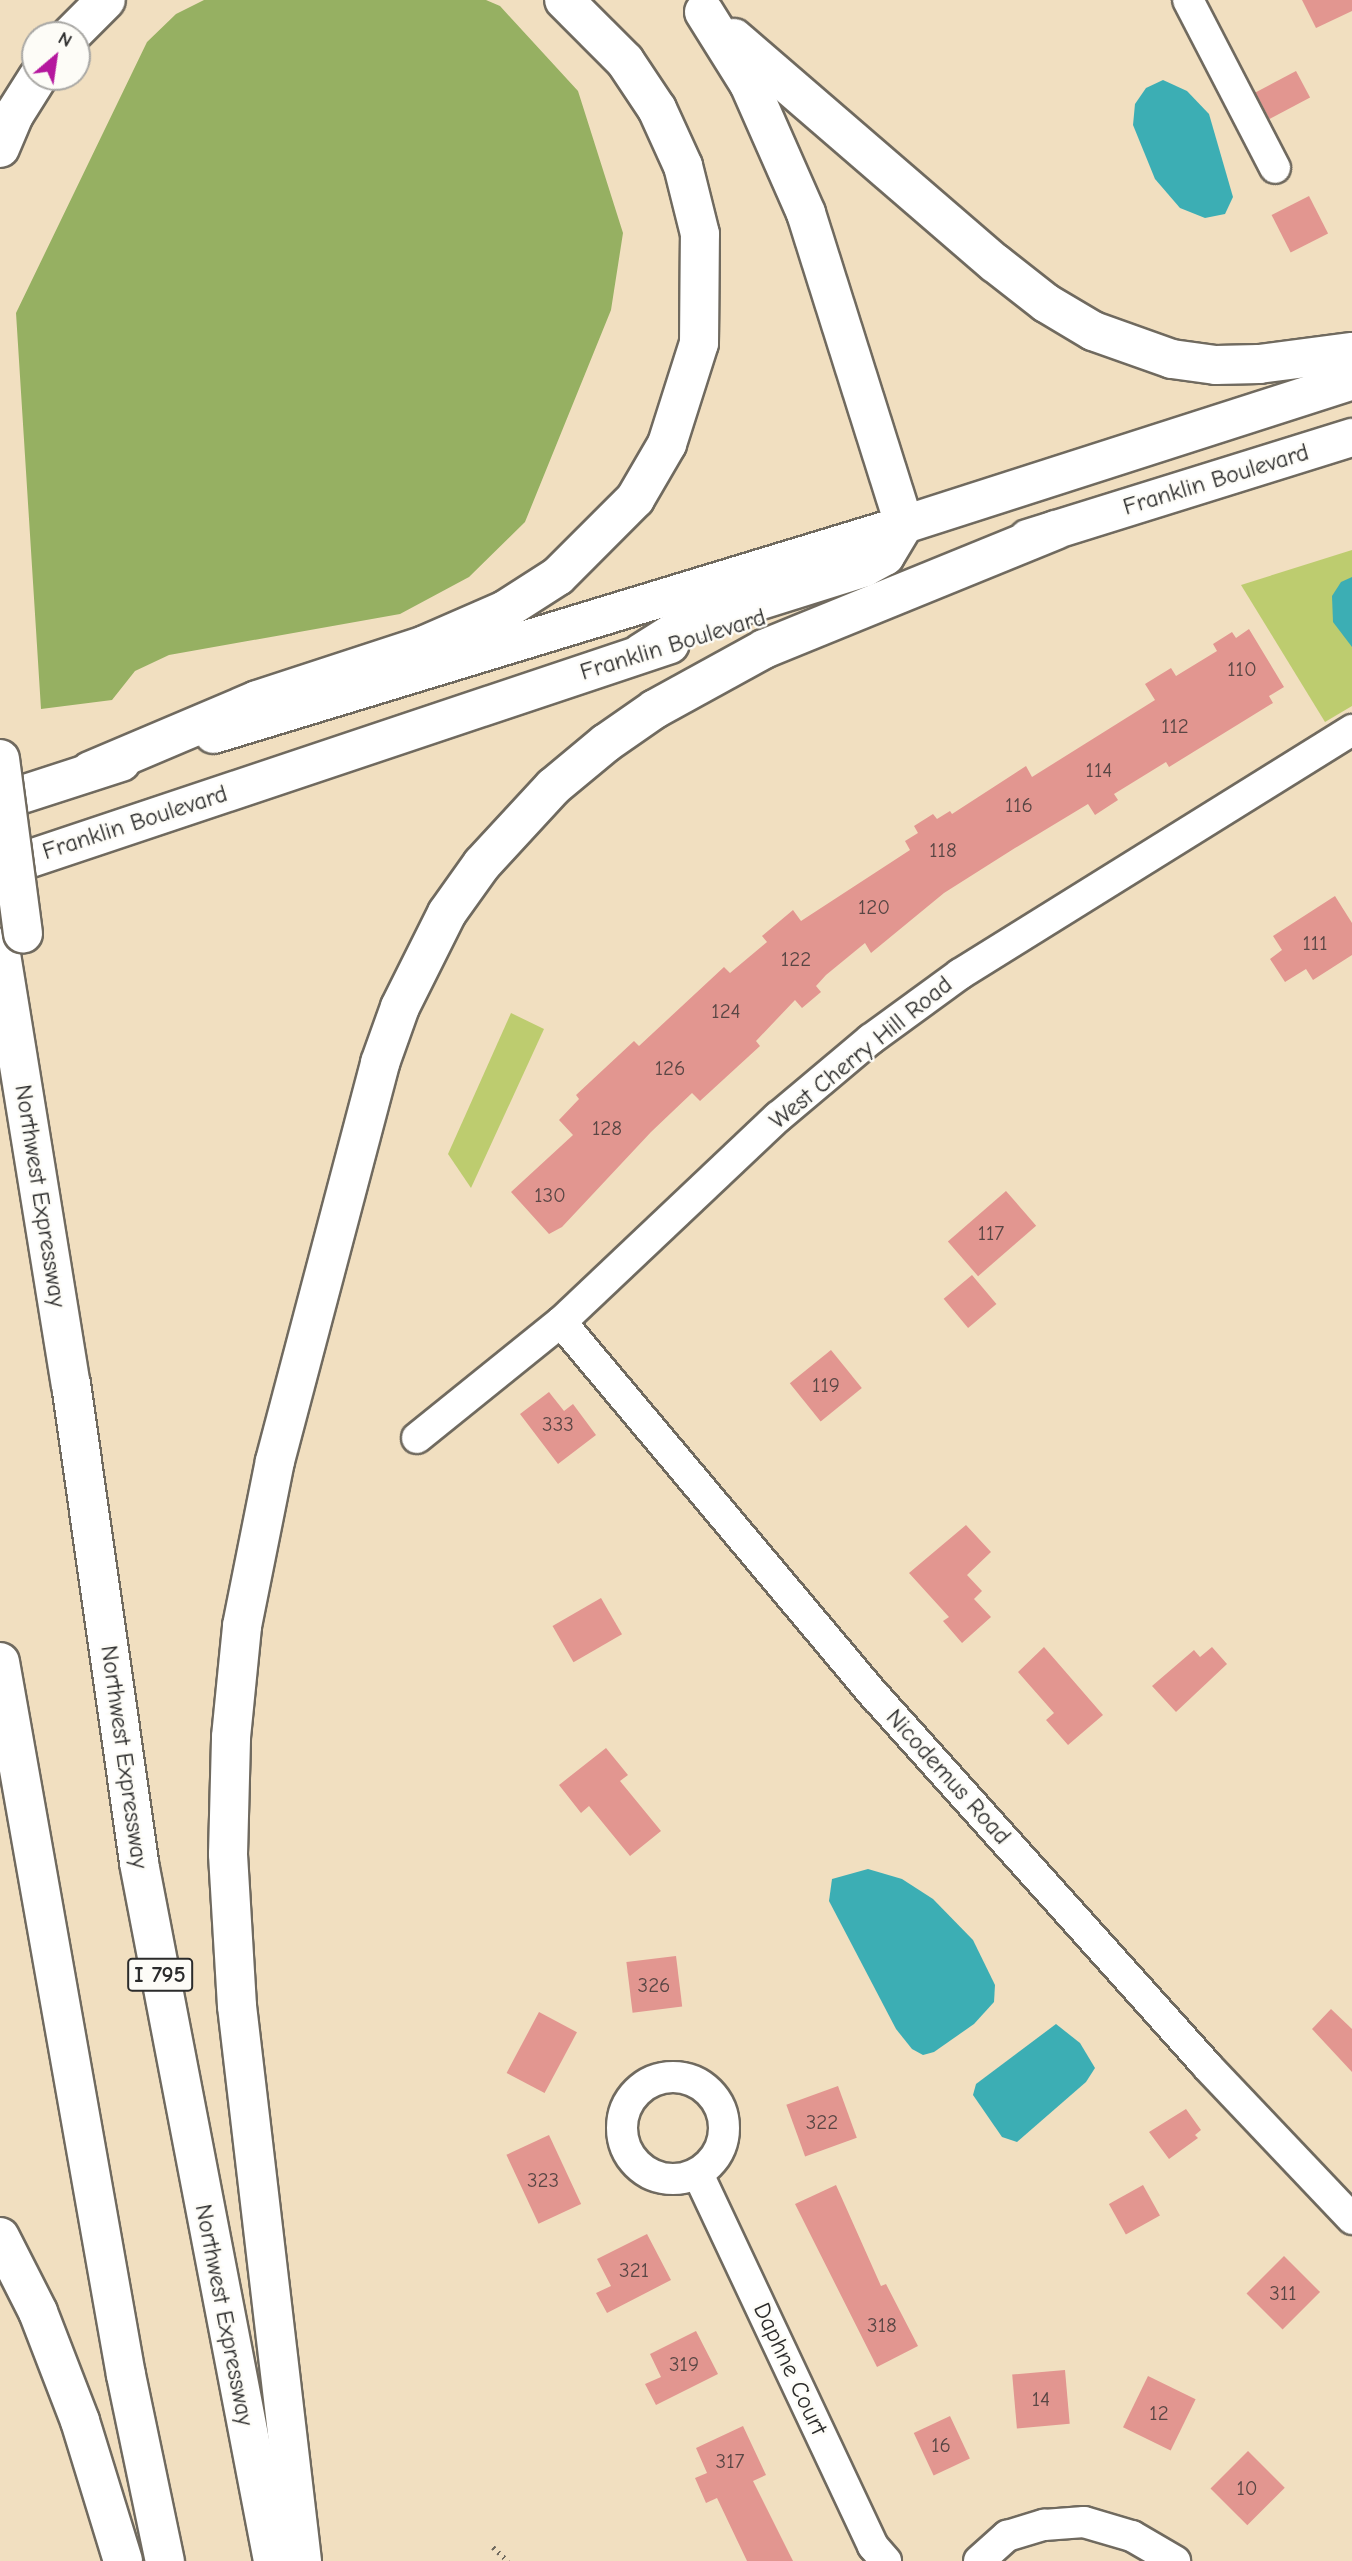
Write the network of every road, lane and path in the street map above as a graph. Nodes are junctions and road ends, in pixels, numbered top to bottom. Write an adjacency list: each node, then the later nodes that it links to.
1 (106, 0): 5 (highway)
2 (564, 0): 17 (highway)
3 (1188, 0): 8 (street)
4 (697, 6): 9 (highway); 12 (highway)
5 (85, 21)
6 (29, 91): 7 (highway)
7 (0, 148)
8 (1275, 168)
9 (1352, 352)
10 (1352, 380): 12 (main road, Franklin Boulevard)
11 (1352, 437): 13 (main road, Franklin Boulevard)
12 (904, 524): 14 (highway); 17 (main road, Franklin Boulevard)
13 (1056, 530): 14 (main road, Franklin Boulevard); 31 (highway)
14 (641, 653): 19 (main road, Franklin Boulevard)
15 (1352, 730): 21 (street, West Cherry Hill Road)
16 (0, 759): 20 (highway, Northwest Expressway, bridge)
17 (90, 771): 18 (main road, Franklin Boulevard)
18 (0, 801)
19 (0, 868)
20 (12, 941): 30 (highway, Northwest Expressway / I 795)
21 (561, 1322): 22 (street, West Cherry Hill Road); 25 (street, Nicodemus Road)
22 (417, 1438)
23 (0, 1662): 29 (highway)
24 (698, 2174): 33 (street, Daphne Court)
25 (1352, 2219)
26 (0, 2237): 28 (highway)
27 (493, 2547): 32 (path)
28 (122, 2561)
29 (165, 2561)
30 (273, 2561)
31 (302, 2561)
32 (508, 2561)
33 (886, 2561)
34 (979, 2561): 35 (street)
35 (1174, 2561)

